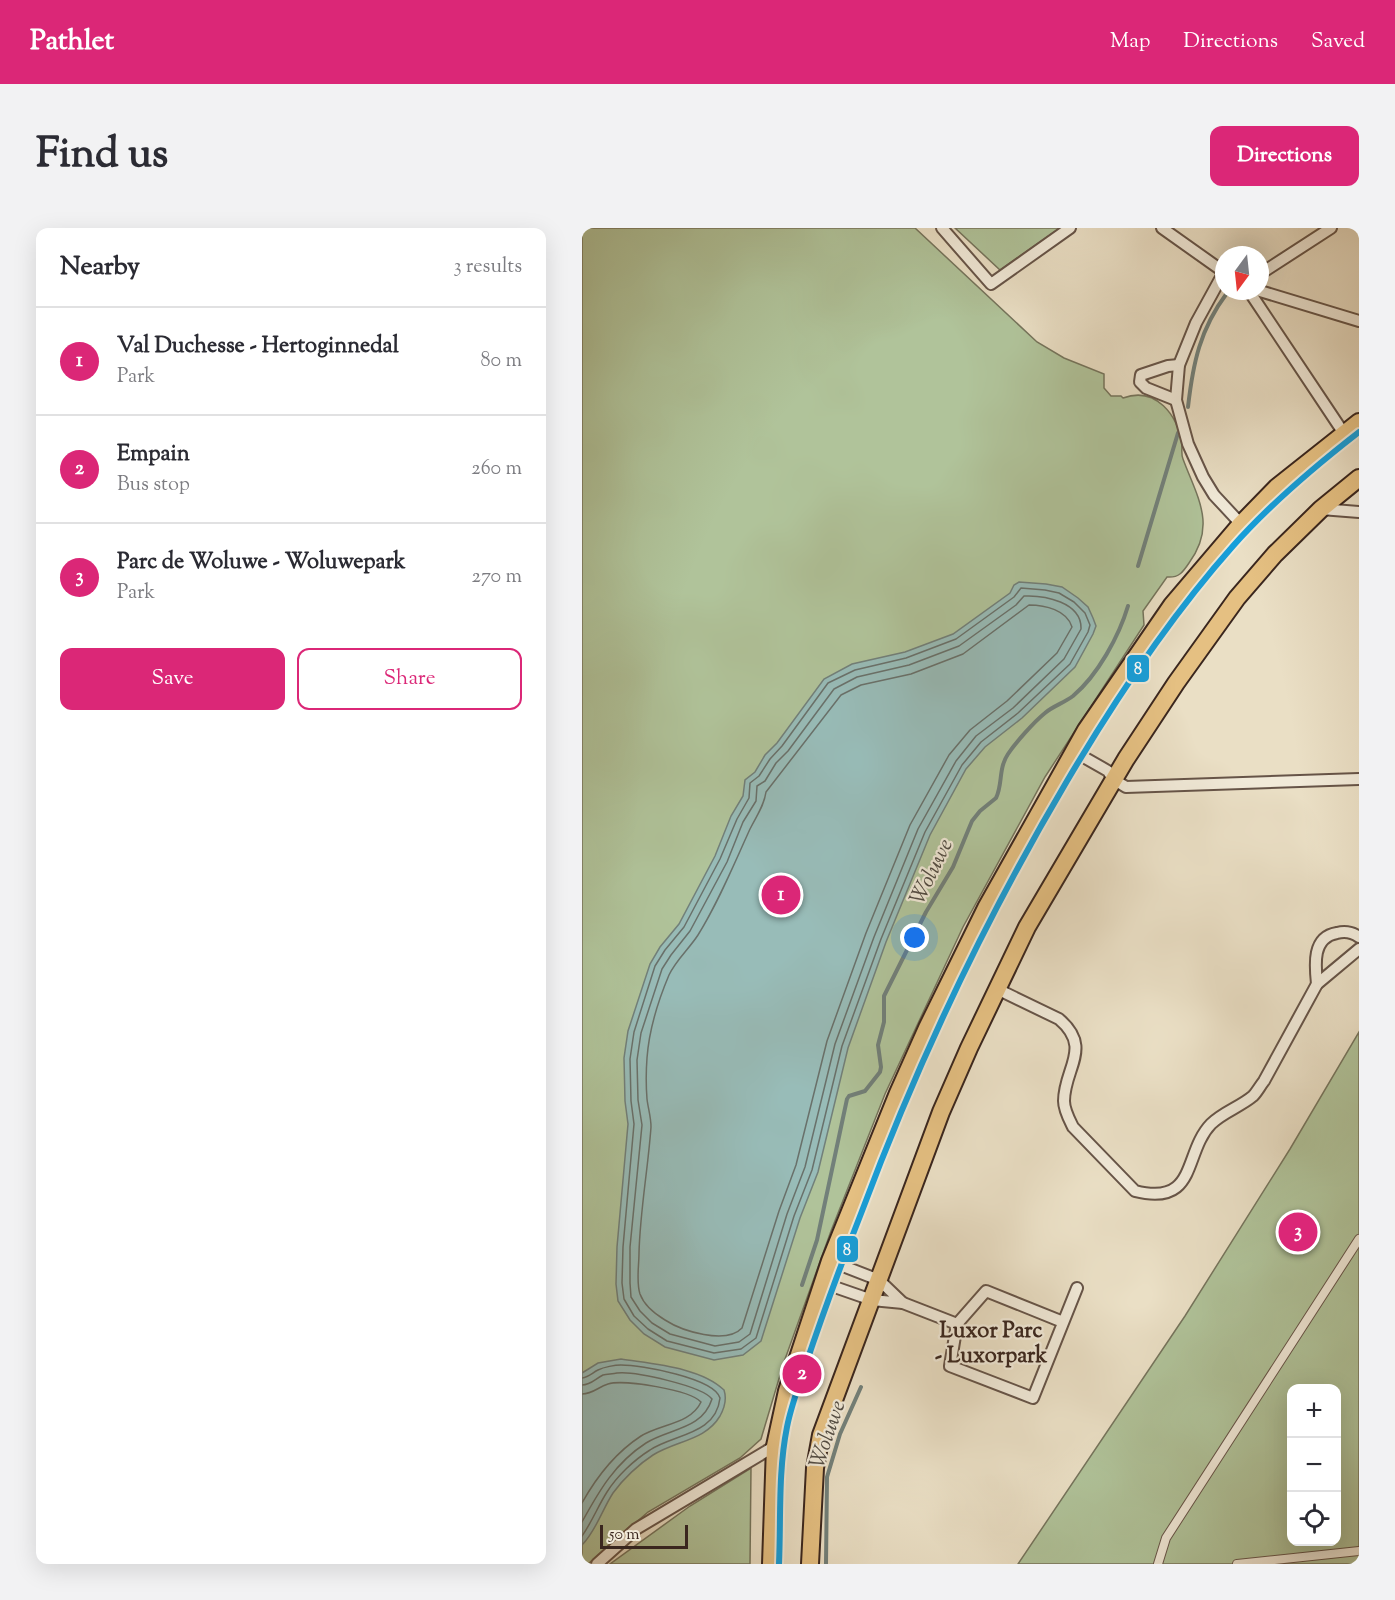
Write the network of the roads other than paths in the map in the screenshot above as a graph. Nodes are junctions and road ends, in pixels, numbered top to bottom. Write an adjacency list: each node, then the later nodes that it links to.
1 (942, 228): 2 (street)
2 (1070, 228)
3 (1162, 228): 5 (street)
4 (1331, 228): 6 (street)
5 (1215, 266)
6 (1269, 268)
7 (1215, 288): 11 (street)
8 (1269, 294): 10 (street)
9 (1255, 300): 14 (street)
10 (1359, 321)
11 (1179, 364): 12 (street); 12 (street)
12 (1176, 400): 18 (street)
13 (1359, 422): 14 (main road)
14 (1343, 432): 18 (main road)
15 (1359, 478): 16 (main road)
16 (1321, 509): 17 (street); 20 (main road)
17 (1359, 512)
18 (1241, 524): 19 (main road)
19 (1073, 751): 20 (street); 27 (main road)
20 (1113, 779): 21 (street); 25 (main road)
21 (1359, 779)
22 (1359, 937): 24 (street)
23 (1359, 949): 24 (street)
24 (1317, 984): 25 (street)
25 (997, 989): 28 (main road)
26 (1359, 1239): 40 (street)
27 (830, 1261): 28 (street); 29 (main road)
28 (879, 1280): 31 (main road); 32 (street)
29 (823, 1283): 31 (street); 35 (main road)
30 (1077, 1288): 33 (street)
31 (872, 1300): 32 (street); 39 (main road)
32 (903, 1304): 34 (street)
33 (1063, 1322): 34 (street); 34 (street)
34 (957, 1324)
35 (775, 1446): 37 (street); 38 (main road)
36 (1359, 1551): 41 (street)
37 (597, 1564)
38 (771, 1564)
39 (810, 1564)
40 (1158, 1564)
41 (1237, 1564)

